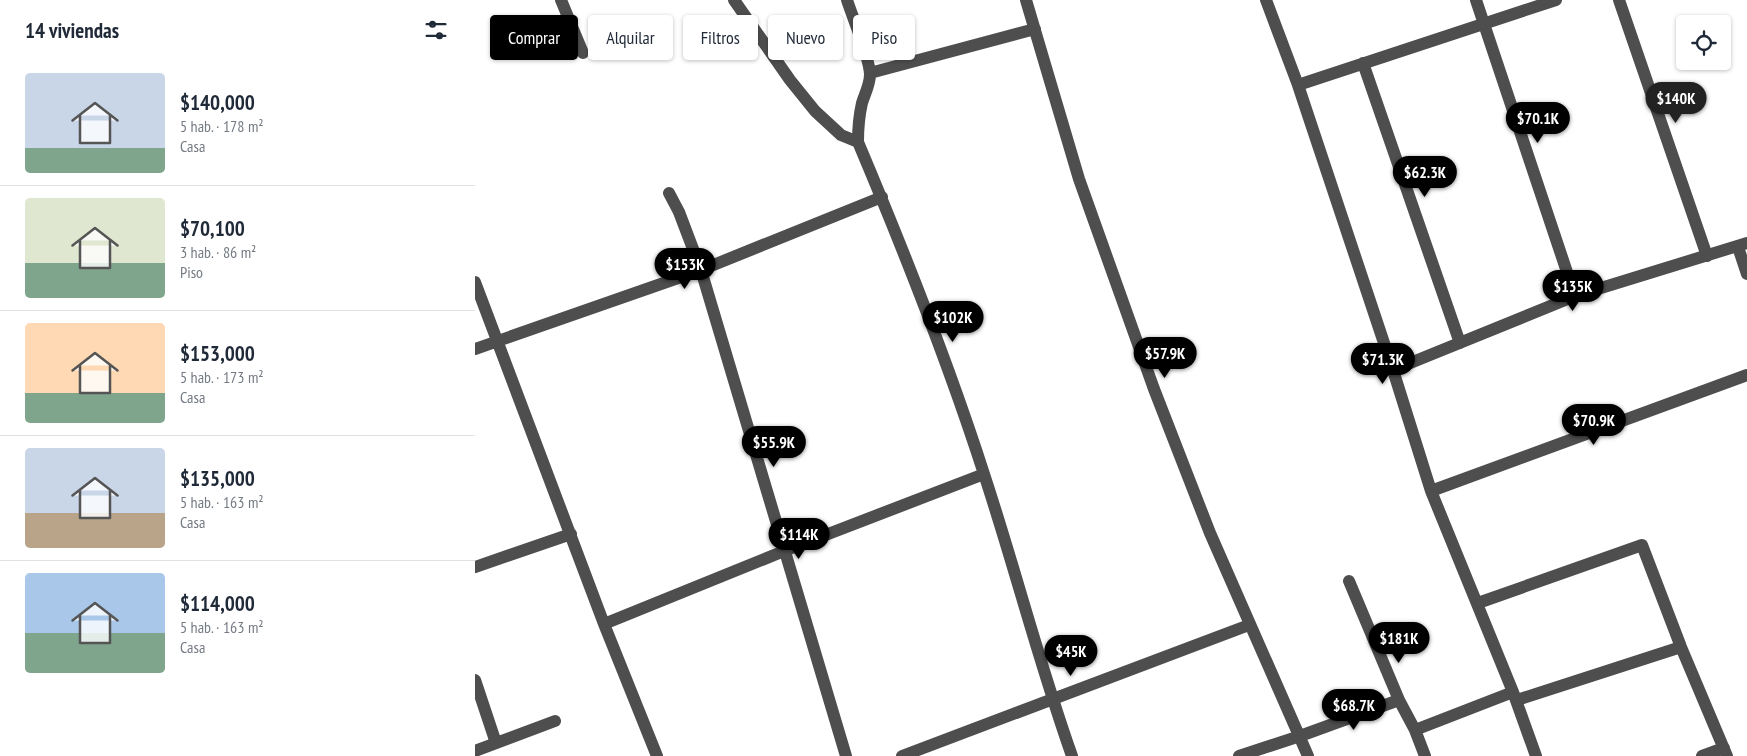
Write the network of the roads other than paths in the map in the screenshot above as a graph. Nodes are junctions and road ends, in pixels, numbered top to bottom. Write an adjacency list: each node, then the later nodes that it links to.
1 (561, 0): 11 (street)
2 (735, 0): 15 (street)
3 (847, 0): 13 (street)
4 (1026, 0): 10 (street)
5 (1266, 0): 14 (street)
6 (1476, 0): 9 (street)
7 (1556, 0): 9 (street)
8 (1619, 0): 19 (street)
9 (1483, 23): 12 (street); 23 (street)
10 (1035, 29): 13 (street); 37 (street)
11 (583, 52)
12 (1363, 63): 14 (street); 25 (street)
13 (870, 73): 15 (street)
14 (1298, 85): 27 (street)
15 (858, 142): 17 (street)
16 (669, 193): 20 (street)
17 (882, 197): 20 (street); 29 (street)
18 (1742, 245): 19 (street); 21 (street)
19 (1707, 256): 23 (street)
20 (701, 270): 24 (street); 32 (street)
21 (1747, 274)
22 (475, 282): 24 (street)
23 (1575, 296): 25 (street)
24 (496, 340): 26 (street); 31 (street)
25 (1460, 343): 27 (street)
26 (475, 349)
27 (1393, 370): 30 (street)
28 (1747, 375): 30 (street)
29 (984, 474): 32 (street); 41 (street)
30 (1431, 491): 35 (street)
31 (571, 534): 33 (street); 36 (street)
32 (784, 551): 36 (street); 50 (street)
33 (475, 567)
34 (1349, 581): 42 (street)
35 (1478, 603): 38 (street); 40 (street)
36 (604, 624): 49 (street)
37 (1249, 625): 41 (street); 45 (street)
38 (1681, 647): 40 (street); 48 (street)
39 (475, 680): 46 (street)
40 (1515, 696): 44 (street); 56 (street)
41 (1052, 699): 51 (street); 52 (street)
42 (1399, 700): 44 (street); 45 (street)
43 (555, 721): 46 (street)
44 (1415, 730): 55 (street)
45 (1300, 736): 53 (street); 54 (street)
46 (496, 743): 47 (street)
47 (475, 751)
48 (1725, 752): 57 (street)
49 (657, 756)
50 (846, 756)
51 (902, 756)
52 (1072, 756)
53 (1239, 756)
54 (1308, 756)
55 (1425, 756)
56 (1536, 756)
57 (1702, 756)

